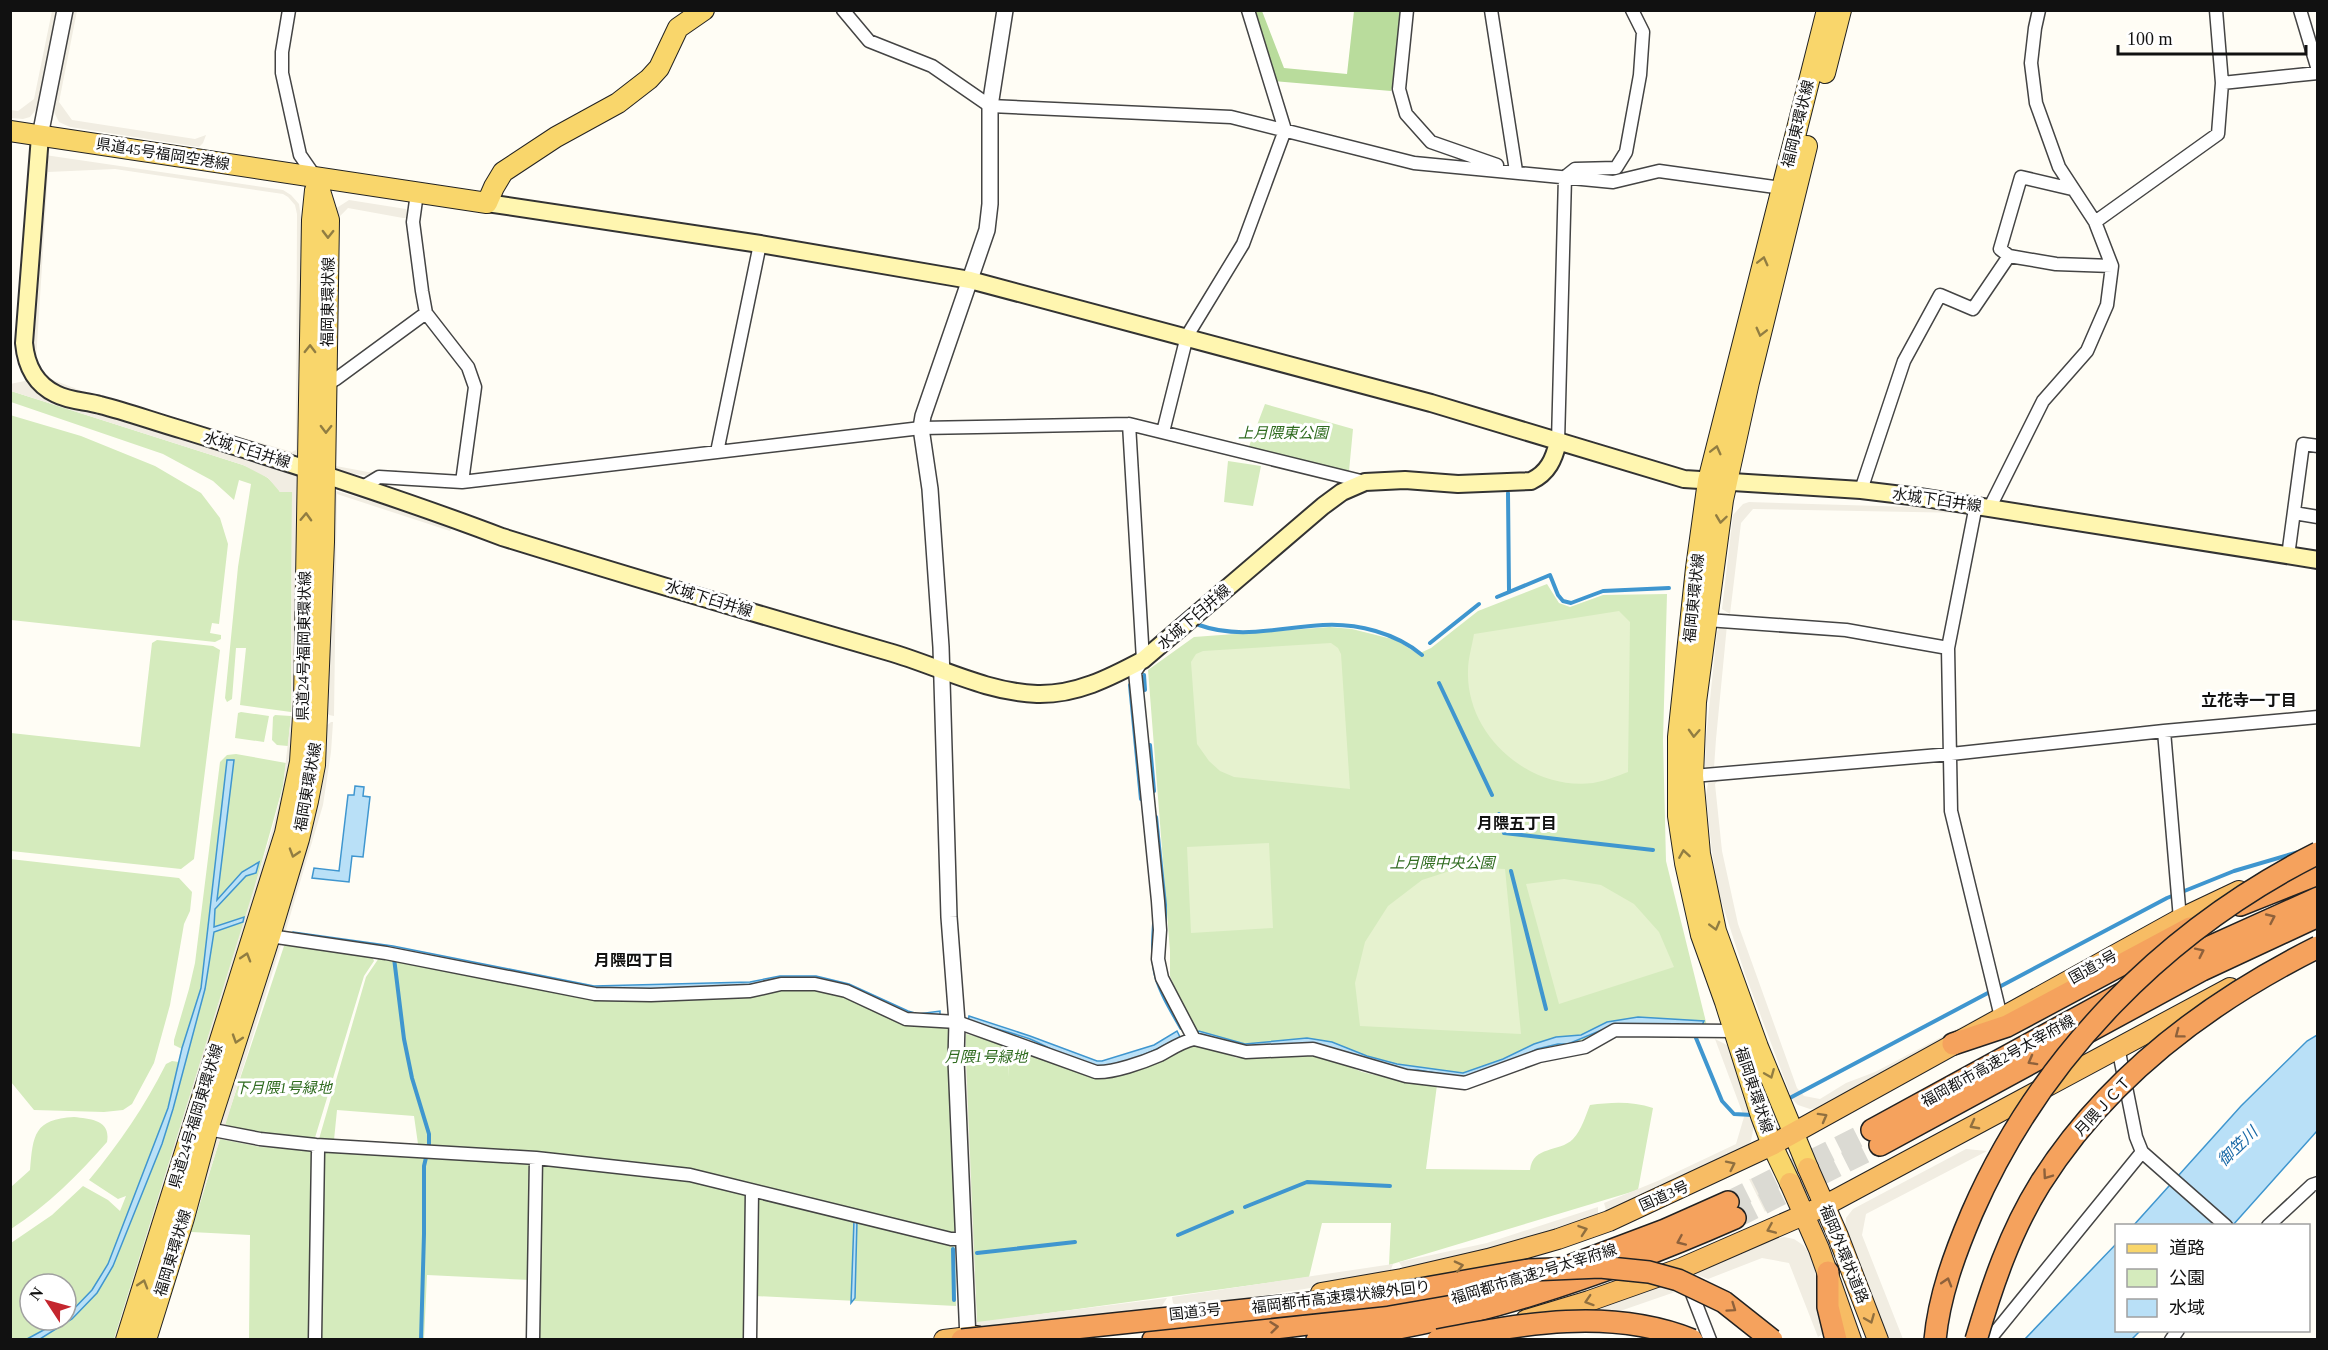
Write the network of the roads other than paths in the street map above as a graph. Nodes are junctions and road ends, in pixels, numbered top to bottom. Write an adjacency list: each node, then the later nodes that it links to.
1 (64, 10): 20 (street)
2 (289, 10): 23 (street, 福岡東環状線)
3 (704, 10): 27 (main road)
4 (843, 10): 17 (street)
5 (1005, 10): 17 (street)
6 (1248, 10): 18 (street)
7 (1407, 10): 21 (street)
8 (1491, 10): 21 (street)
9 (1632, 10): 22 (street)
10 (1827, 10): 24 (main road, 福岡東環状線)
11 (1841, 10): 45 (main road, 福岡東環状線, one-way to 45)
12 (2039, 10): 25 (street)
13 (2216, 10): 16 (street)
14 (2300, 10): 15 (street)
15 (2318, 72): 16 (street)
16 (2222, 83): 28 (street)
17 (990, 106): 18 (street); 32 (street)
18 (1285, 130): 21 (street); 34 (street)
19 (10, 131): 20 (main road, 県道45号福岡空港線)
20 (40, 136): 23 (main road, 県道45号福岡空港線); 42 (main road, 水城下臼井線)
21 (1516, 171): 22 (street)
22 (1565, 177): 24 (street); 39 (street)
23 (316, 178): 26 (main road); 35 (main road, 福岡東環状線, one-way to 35); 42 (main road, 県道24号福岡東環状線, one-way to 23)
24 (1782, 188): 45 (main road, 福岡東環状線, one-way to 24)
25 (2072, 189): 28 (street); 30 (street)
26 (417, 193): 27 (main road); 33 (street)
27 (487, 203): 29 (main road, 水城下臼井線)
28 (2095, 222): 31 (street)
29 (760, 244): 32 (main road, 水城下臼井線); 41 (street)
30 (2009, 256): 31 (street); 47 (street)
31 (2112, 266): 48 (street)
32 (969, 280): 34 (main road, 水城下臼井線); 37 (street)
33 (426, 313): 35 (street); 43 (street)
34 (1187, 336): 38 (street); 39 (main road, 水城下臼井線)
35 (327, 384): 42 (main road, 福岡東環状線, one-way to 42)
36 (1130, 424): 37 (street); 38 (street); 55 (street)
37 (921, 428): 41 (street); 56 (street)
38 (1163, 432): 44 (street)
39 (1558, 442): 44 (main road, 水城下臼井線); 45 (main road, 水城下臼井線)
40 (2318, 446): 49 (street)
41 (717, 452): 43 (street)
42 (316, 472): 46 (main road, 水城下臼井線); 66 (main road, 福岡東環状線, one-way to 66); 100 (main road, 県道24号福岡東環状線, one-way to 42)
43 (462, 482): 46 (street)
44 (1365, 482): 55 (main road, 水城下臼井線)
45 (1717, 482): 47 (main road, 水城下臼井線); 53 (main road, 福岡東環状線, one-way to 53); 72 (main road, 福岡東環状線, one-way to 45)
46 (361, 488): 56 (main road, 水城下臼井線)
47 (1861, 490): 48 (main road, 水城下臼井線)
48 (1983, 506): 51 (main road, 水城下臼井線); 54 (street)
49 (2295, 513): 50 (street); 51 (street)
50 (2318, 517)
51 (2288, 556): 52 (main road, 水城下臼井線)
52 (2318, 560)
53 (1707, 620): 54 (street); 60 (main road, 福岡東環状線, one-way to 60)
54 (1948, 648): 59 (street)
55 (1143, 660): 56 (main road, 水城下臼井線); 73 (street)
56 (940, 669): 71 (street)
57 (2318, 717): 58 (street)
58 (2164, 731): 59 (street); 65 (street)
59 (1951, 754): 60 (street); 70 (street)
60 (1693, 776): 77 (main road, 福岡東環状線, one-way to 77)
61 (2318, 854): 65 (highway, 国道3号); 115 (highway, 福岡都市高速2号太宰府線, one-way to 61, bridge)
62 (2318, 874): 65 (highway, bridge)
63 (2318, 898): 68 (highway, 福岡都市高速2号太宰府線, one-way to 63)
64 (2318, 916): 68 (highway, 福岡都市高速2号太宰府線)
65 (2181, 925): 70 (highway, 国道3号); 74 (highway)
66 (270, 936): 71 (street); 76 (main road, 福岡東環状線, one-way to 76)
67 (2318, 942): 75 (highway)
68 (2228, 947): 78 (highway, 福岡都市高速2号太宰府線)
69 (2318, 947): 116 (highway, 月隈ＪＣＴ, one-way to 116, bridge)
70 (2001, 1017): 74 (highway, 国道3号)
71 (957, 1022): 73 (street); 94 (street)
72 (1734, 1031): 73 (street); 80 (main road, 福岡東環状線)
73 (1194, 1039)
74 (1953, 1044): 77 (highway, 国道3号, one-way to 74)
75 (2118, 1047): 81 (street); 88 (highway, one-way to 88)
76 (208, 1129): 79 (street); 101 (main road, 福岡東環状線)
77 (1792, 1134): 80 (highway, 国道3号); 83 (main road, 福岡東環状線)
78 (1876, 1138)
79 (316, 1145): 82 (street); 102 (street)
80 (1772, 1145): 85 (main road, 福岡東環状線); 99 (highway, 国道3号, one-way to 80)
81 (2142, 1152): 92 (street); 117 (street)
82 (536, 1158): 87 (street); 103 (street)
83 (1808, 1168): 88 (highway, 福岡外環状道路)
84 (2318, 1174): 89 (street)
85 (1790, 1183): 91 (highway, 福岡外環状道路)
86 (2318, 1183): 89 (street)
87 (752, 1191): 94 (street); 104 (street)
88 (1824, 1206): 91 (highway); 114 (highway, 福岡外環状道路, one-way to 114)
89 (2286, 1208): 93 (street)
90 (1732, 1210): 97 (highway, 福岡都市高速2号太宰府線)
91 (1804, 1215): 95 (highway, one-way to 95); 96 (highway, 福岡外環状道路)
92 (2224, 1224)
93 (2270, 1224)
94 (964, 1239): 99 (street)
95 (1682, 1268): 98 (highway, one-way to 98); 110 (street)
96 (1828, 1272): 112 (highway); 113 (highway, 福岡外環状道路)
97 (1392, 1320): 106 (highway, 福岡都市高速2号太宰府線, one-way to 97); 107 (highway, 福岡都市高速2号太宰府線)
98 (1498, 1334): 108 (highway)
99 (966, 1339): 105 (highway, 国道3号); 111 (highway, 福岡都市高速環状線外回り, one-way to 111, bridge)
100 (126, 1340)
101 (146, 1340)
102 (315, 1340)
103 (533, 1340)
104 (750, 1340)
105 (944, 1340)
106 (1153, 1340)
107 (1317, 1340)
108 (1438, 1340): 109 (highway, bridge)
109 (1692, 1340)
110 (1710, 1340)
111 (1772, 1340)
112 (1836, 1340)
113 (1851, 1340)
114 (1878, 1340)
115 (1935, 1340)
116 (1976, 1340)
117 (1989, 1340)

